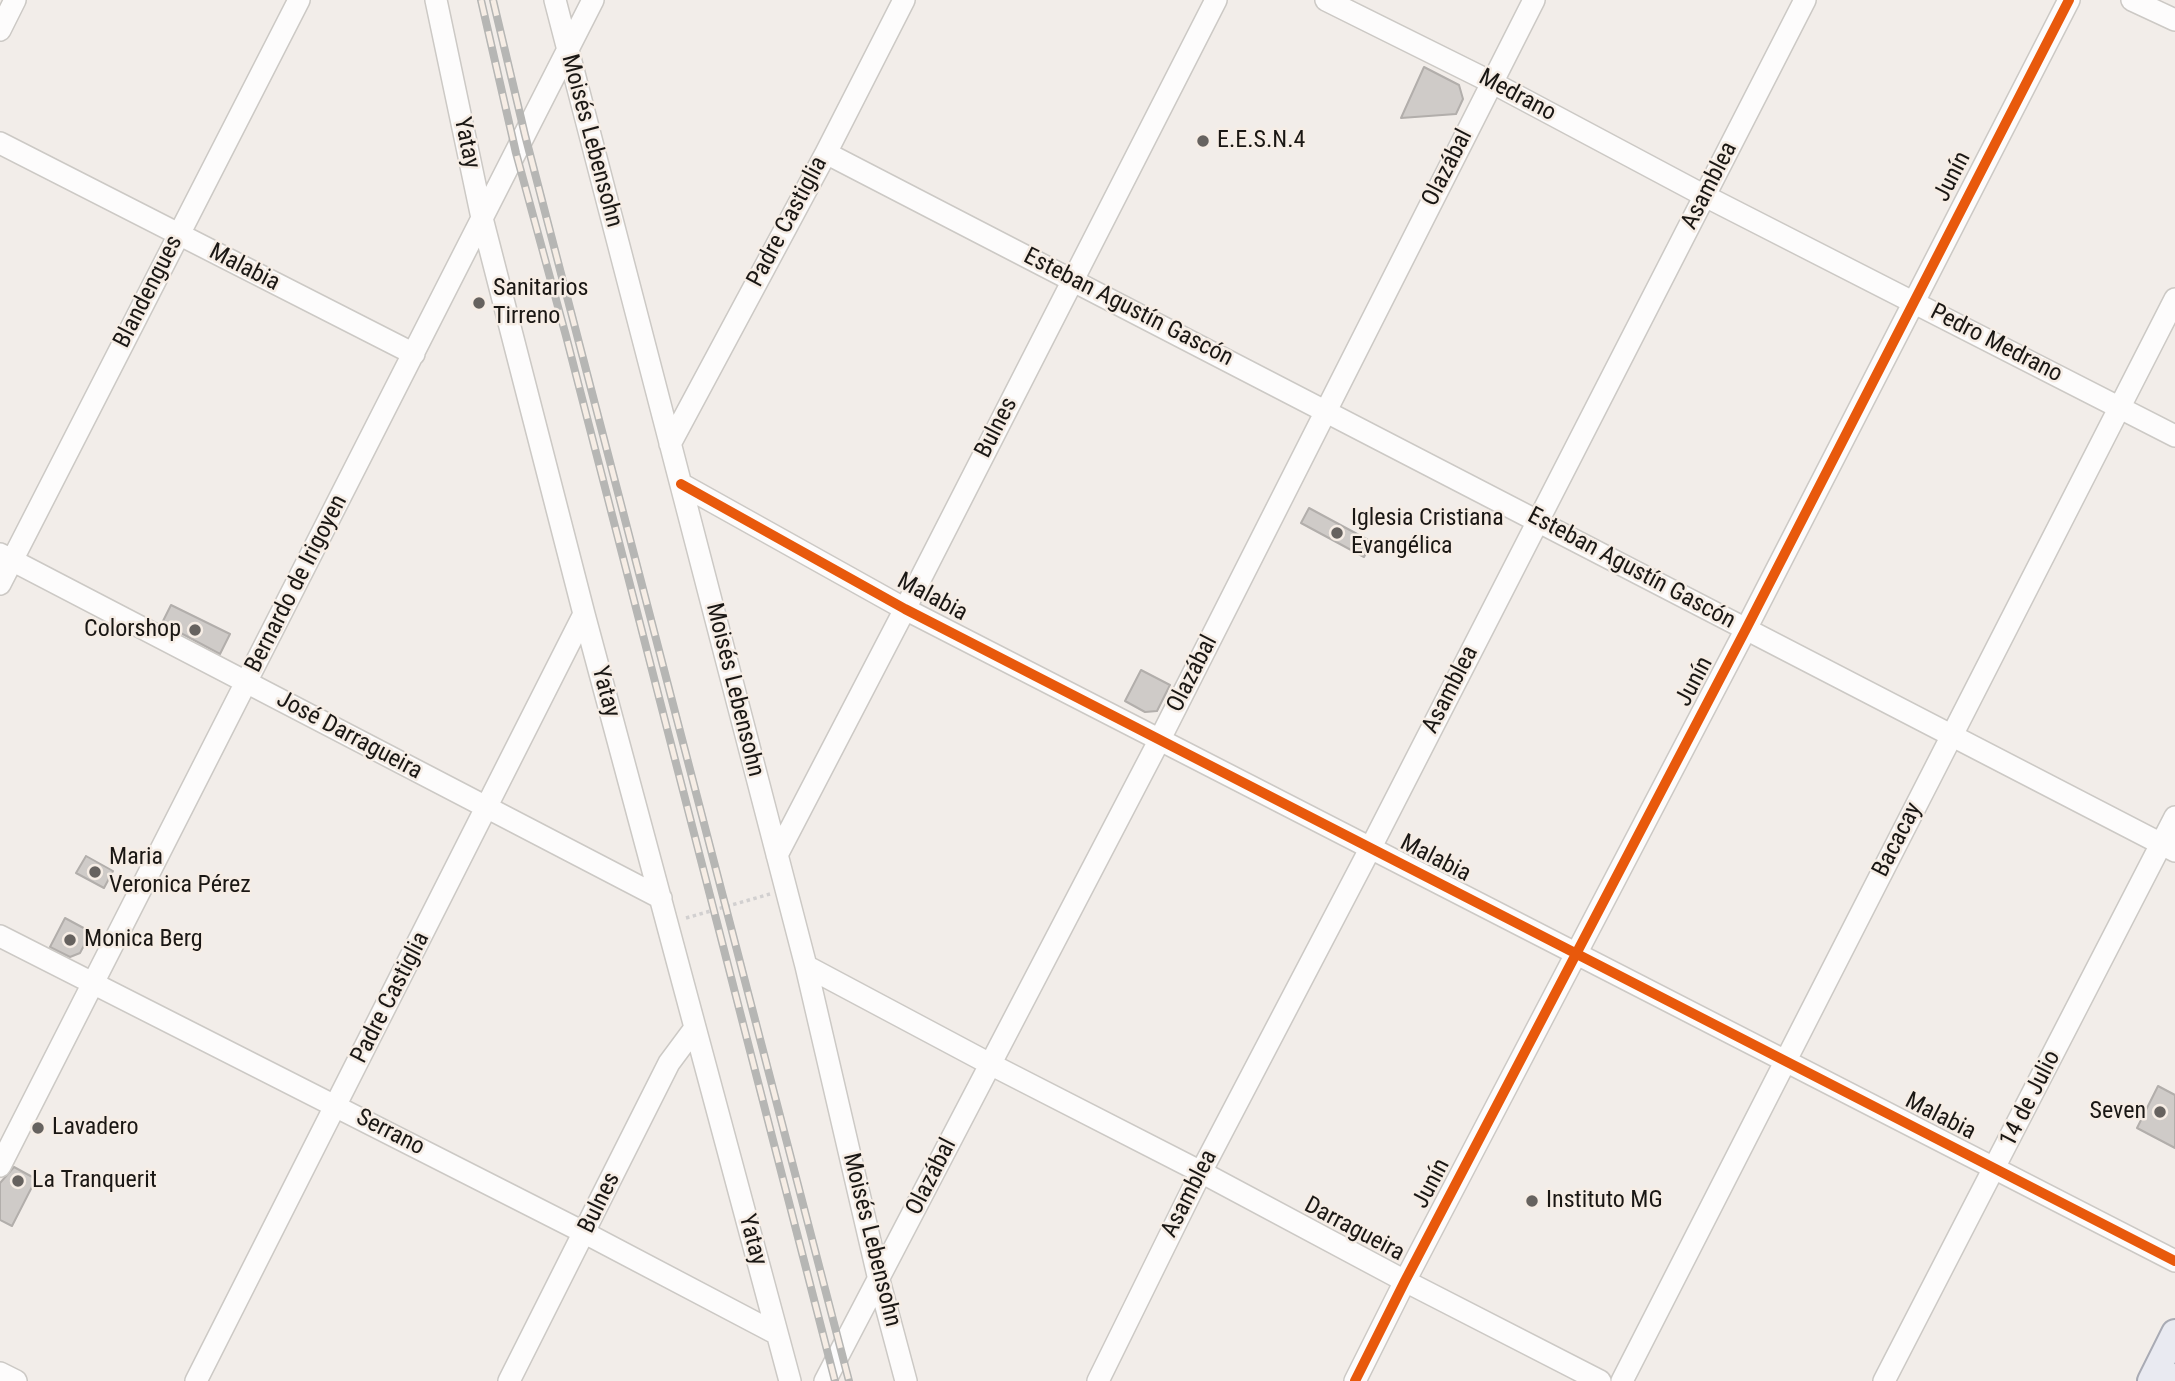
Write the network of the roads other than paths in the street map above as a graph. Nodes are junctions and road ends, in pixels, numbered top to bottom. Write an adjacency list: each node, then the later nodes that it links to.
1 (15, 0): 14 (street)
2 (299, 0): 21 (street, Blandengues)
3 (436, 0): 20 (street, Yatay)
4 (555, 0): 15 (street, Moisés Lebensohn)
5 (593, 0): 15 (street, Bernardo de Irigoyen)
6 (904, 0): 18 (street, Padre Castiglia)
7 (1216, 0): 22 (street, Bulnes)
8 (1326, 0): 16 (street, Medrano)
9 (1534, 0): 16 (street, Olazábal)
10 (1805, 0): 19 (street, Asamblea)
11 (2068, 0): 24 (street, Junín)
12 (2132, 0): 13 (street)
13 (2175, 20)
14 (0, 30)
15 (567, 50): 20 (street, Bernardo de Irigoyen); 29 (street, Moisés Lebensohn)
16 (1491, 82): 19 (street, Medrano); 27 (street, Olazábal)
17 (0, 143): 21 (street, Malabia)
18 (826, 153): 22 (street, Esteban Agustín Gascón); 29 (street, Padre Castiglia)
19 (1705, 196): 24 (street, Pedro Medrano); 31 (street, Asamblea)
20 (482, 218): 25 (street, Bernardo de Irigoyen); 35 (street, Yatay)
21 (178, 234): 25 (street, Malabia); 32 (street, Blandengues)
22 (1073, 279): 27 (street, Esteban Agustín Gascón); 34 (street, Bulnes)
23 (2175, 299): 26 (street, Bacacay)
24 (1913, 302): 26 (street, Pedro Medrano); 36 (street, Junín)
25 (414, 354): 37 (street, Bernardo de Irigoyen)
26 (2119, 406): 28 (street, Pedro Medrano); 38 (street, Bacacay)
27 (1326, 410): 31 (street, Esteban Agustín Gascón); 39 (street, Olazábal)
28 (2175, 436)
29 (670, 443): 30 (street, Moisés Lebensohn)
30 (681, 484): 34 (street, Malabia); 44 (street, Moisés Lebensohn)
31 (1538, 519): 36 (street, Esteban Agustín Gascón); 43 (street, Asamblea)
32 (6, 557): 33 (street, Blandengues); 37 (street, José Darragueira)
33 (0, 584)
34 (905, 609): 39 (street, Malabia); 44 (street, Bulnes)
35 (584, 614): 40 (street, Padre Castiglia); 45 (street, Yatay)
36 (1746, 629): 38 (street, Esteban Agustín Gascón); 47 (street, Junín)
37 (247, 683): 40 (street, José Darragueira); 49 (street, Bernardo de Irigoyen)
38 (1951, 735): 42 (street, Esteban Agustín Gascón); 51 (street, Bacacay)
39 (1160, 739): 43 (street, Malabia); 52 (street, Olazábal)
40 (486, 809): 45 (street, José Darragueira); 53 (street, Padre Castiglia)
41 (2175, 817): 42 (street, 14 de Julio)
42 (2168, 847): 55 (street, 14 de Julio)
43 (1370, 849): 47 (street, Malabia); 56 (street, Asamblea)
44 (777, 855): 48 (street, Moisés Lebensohn)
45 (661, 898): 50 (street, Yatay)
46 (0, 936): 49 (street, Serrano)
47 (1576, 954): 51 (street, Malabia); 60 (street, Junín)
48 (806, 966): 52 (street, Darragueira); 59 (street, Moisés Lebensohn)
49 (93, 982): 53 (street, Serrano); 54 (street, Bernardo de Irigoyen)
50 (695, 1028): 57 (street, Bulnes); 62 (street, Yatay)
51 (1786, 1061): 55 (street, Malabia); 73 (street, Bacacay)
52 (990, 1064): 56 (street, Darragueira); 59 (street, Olazábal)
53 (337, 1106): 57 (street, Serrano); 65 (street, Padre Castiglia)
54 (0, 1166)
55 (1995, 1169): 58 (street, Malabia); 74 (street, 14 de Julio)
56 (1201, 1172): 60 (street, Darragueira); 70 (street, Asamblea)
57 (585, 1233): 62 (street, Serrano); 66 (street, Bulnes)
58 (2175, 1261)
59 (879, 1280): 68 (street, Olazábal); 69 (street, Moisés Lebensohn)
60 (1405, 1281): 71 (street, Junín); 72 (street, Darragueira)
61 (2175, 1333): 75 (main road)
62 (778, 1334): 67 (street, Yatay)
63 (0, 1373): 64 (street)
64 (16, 1381)
65 (196, 1381)
66 (509, 1381)
67 (790, 1381)
68 (825, 1381)
69 (906, 1381)
70 (1098, 1381)
71 (1355, 1381)
72 (1600, 1381)
73 (1622, 1381)
74 (1884, 1381)
75 (2151, 1381)

